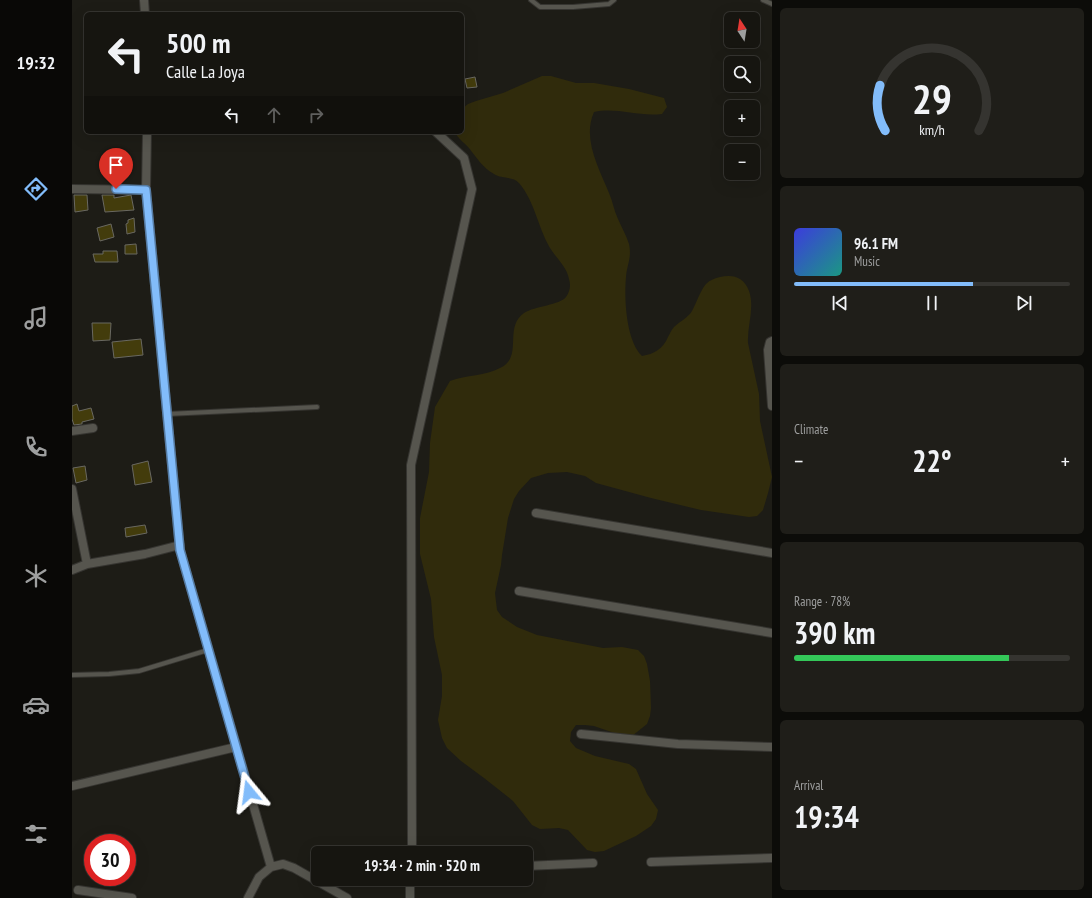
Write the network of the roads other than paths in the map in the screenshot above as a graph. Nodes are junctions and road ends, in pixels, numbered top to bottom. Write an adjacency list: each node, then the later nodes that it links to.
1 (144, 0): 6 (street)
2 (531, 0): 3 (lane)
3 (614, 0)
4 (763, 0): 5 (lane)
5 (772, 4)
6 (145, 12)
7 (147, 134): 10 (street)
8 (438, 134): 31 (street)
9 (72, 189): 10 (street)
10 (146, 190): 14 (street)
11 (772, 340): 12 (street)
12 (772, 406)
13 (317, 407): 14 (lane)
14 (167, 414): 19 (street)
15 (93, 428): 16 (street)
16 (72, 431)
17 (72, 489): 21 (street)
18 (536, 513): 20 (street)
19 (180, 545): 21 (street); 25 (street)
20 (772, 553)
21 (87, 564): 22 (street)
22 (72, 570)
23 (519, 591): 24 (street)
24 (772, 633)
25 (208, 650): 26 (lane); 28 (street)
26 (72, 675)
27 (581, 734): 29 (street)
28 (236, 747): 30 (street); 36 (street)
29 (772, 747)
30 (72, 786)
31 (412, 846)
32 (772, 858): 33 (street)
33 (651, 862)
34 (594, 863): 35 (street)
35 (533, 866)
36 (271, 867): 40 (street); 41 (street)
37 (410, 886): 42 (street)
38 (78, 890): 39 (street)
39 (132, 898)
40 (248, 898)
41 (347, 898)
42 (410, 898)

